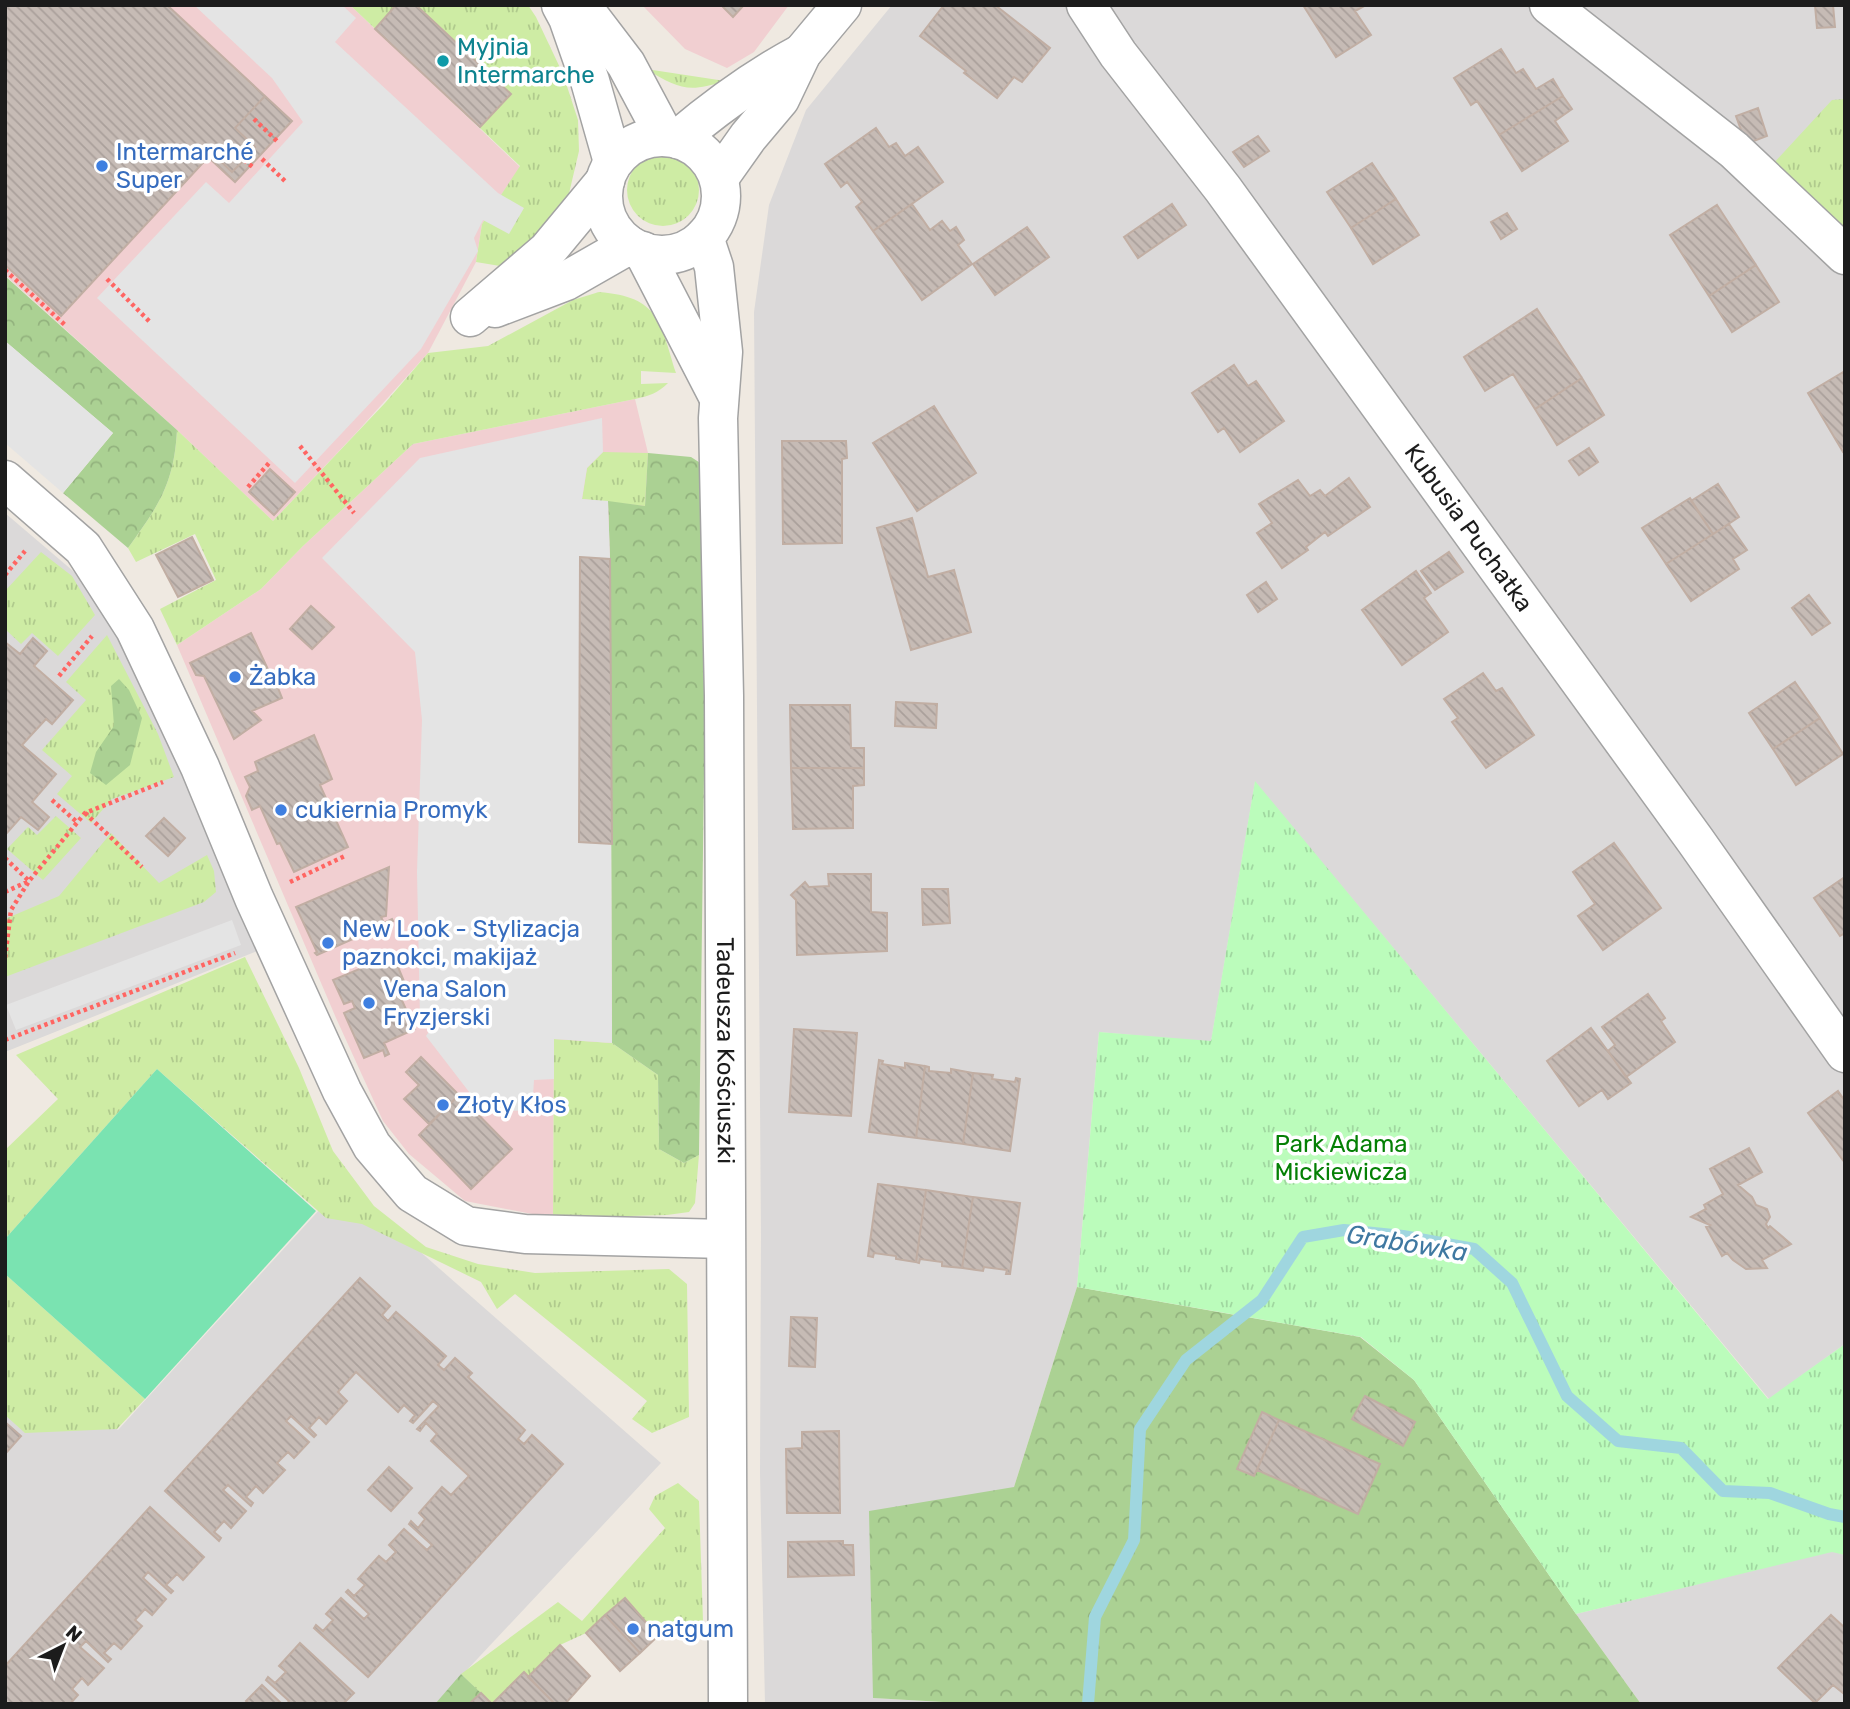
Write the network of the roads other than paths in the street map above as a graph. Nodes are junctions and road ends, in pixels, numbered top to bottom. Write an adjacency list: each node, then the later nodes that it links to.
1 (561, 5): 8 (street)
2 (581, 5): 7 (street)
3 (842, 5): 6 (street)
4 (1086, 5): 15 (street, Kubusia Puchatka)
5 (1549, 5): 12 (street)
6 (802, 54): 7 (street); 9 (street)
7 (672, 138): 8 (street); 9 (street)
8 (609, 172): 11 (street); 11 (street)
9 (719, 178): 10 (street)
10 (704, 237): 11 (street); 13 (street, Tadeusza Kościuszki)
11 (636, 248): 13 (street, Tadeusza Kościuszki)
12 (1845, 255)
13 (719, 398): 16 (street, Tadeusza Kościuszki)
14 (5, 480): 16 (street)
15 (1845, 1053)
16 (725, 1239): 17 (street, Tadeusza Kościuszki)
17 (728, 1704)

